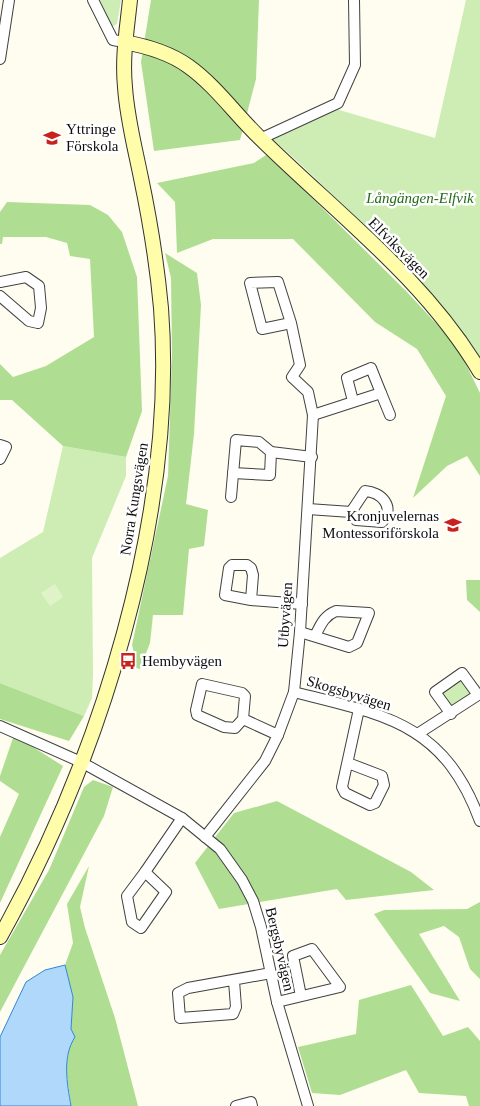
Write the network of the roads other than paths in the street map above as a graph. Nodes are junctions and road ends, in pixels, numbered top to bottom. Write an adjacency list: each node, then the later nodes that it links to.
1 (9, 0): 6 (street)
2 (93, 0): 5 (street)
3 (130, 0): 5 (main road)
4 (354, 0): 7 (street)
5 (124, 42): 7 (main road, Elfviksvägen); 35 (main road, Norra Kungsvägen)
6 (0, 59)
7 (260, 138): 11 (main road, Elfviksvägen)
8 (0, 282): 9 (street)
9 (0, 296)
10 (291, 323): 10 (street); 14 (street, Utbyvägen)
11 (480, 372)
12 (381, 393): 13 (street); 13 (street); 15 (street)
13 (353, 401): 14 (street)
14 (313, 414): 18 (street, Utbyvägen)
15 (390, 415)
16 (0, 446): 19 (street)
17 (271, 452): 18 (street); 20 (street); 20 (street)
18 (312, 456): 22 (street, Utbyvägen)
19 (0, 458)
20 (233, 473): 21 (street)
21 (231, 497)
22 (308, 509): 23 (street); 25 (street, Utbyvägen)
23 (351, 512)
24 (251, 600): 25 (street)
25 (302, 604): 26 (street, Utbyvägen)
26 (300, 632): 27 (street); 28 (street, Utbyvägen)
27 (316, 636): 27 (street)
28 (294, 692): 29 (street, Skogsbyvägen); 34 (street, Utbyvägen)
29 (359, 709): 33 (street, Skogsbyvägen); 36 (street)
30 (451, 714): 33 (street)
31 (243, 719): 31 (street); 34 (street)
32 (0, 726): 35 (street)
33 (419, 733): 37 (street, Skogsbyvägen)
34 (278, 735): 40 (street, Utbyvägen)
35 (81, 762): 38 (street, Bergsbyvägen); 42 (main road, Norra Kungsvägen)
36 (348, 763): 36 (street)
37 (478, 807): 39 (street, Skogsbyvägen)
38 (182, 818): 40 (street, Bergsbyvägen); 41 (street)
39 (480, 821)
40 (205, 837): 43 (street, Bergsbyvägen)
41 (145, 872): 41 (street)
42 (0, 937)
43 (271, 973): 44 (street); 46 (street, Bergsbyvägen)
44 (234, 981): 44 (street)
45 (301, 996): 45 (street); 46 (street)
46 (277, 1002): 49 (street, Bergsbyvägen)
47 (236, 1106): 48 (street)
48 (252, 1106)
49 (307, 1106)

